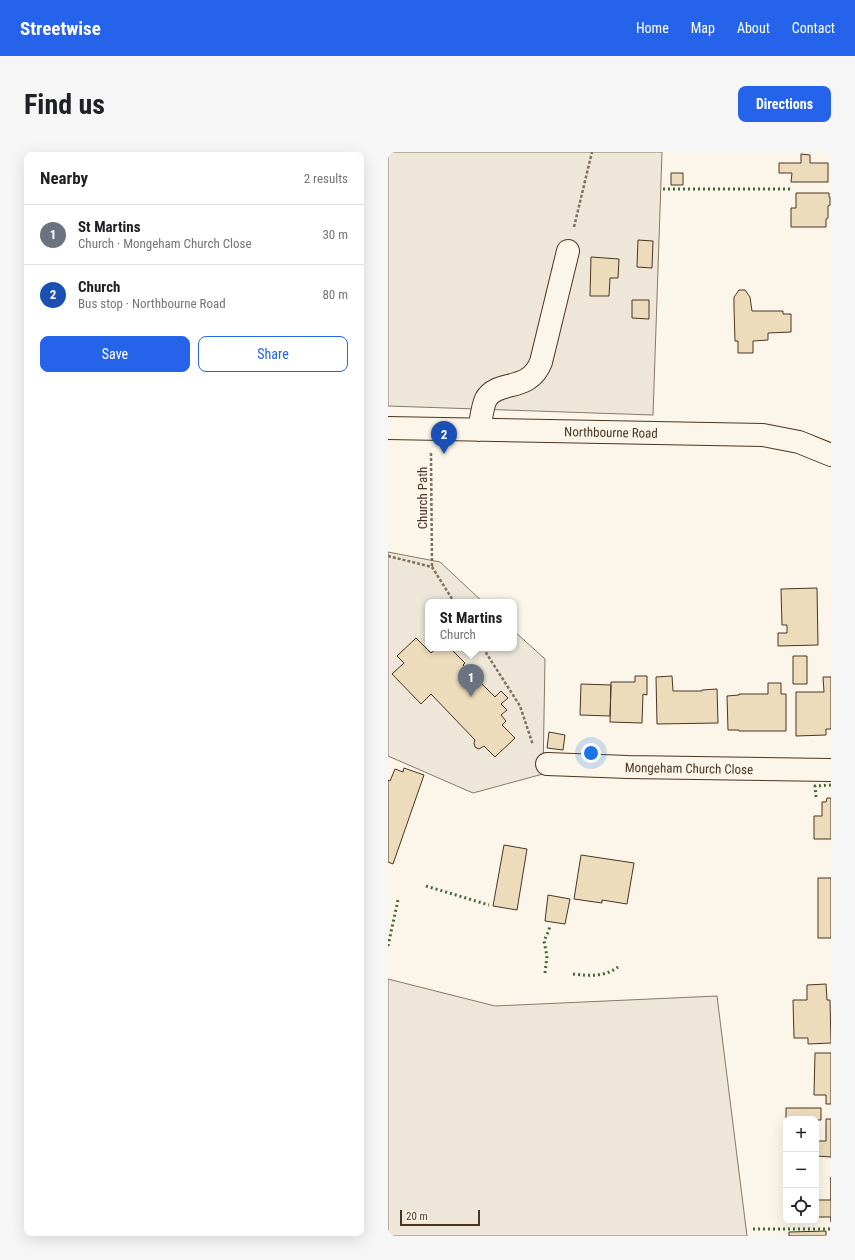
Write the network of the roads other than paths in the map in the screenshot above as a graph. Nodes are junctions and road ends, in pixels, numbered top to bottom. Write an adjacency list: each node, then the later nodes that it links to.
1 (568, 250): 3 (street)
2 (388, 428): 3 (street, Northbourne Road)
3 (479, 430): 4 (street, Northbourne Road)
4 (831, 455)
5 (547, 764): 6 (street, Mongeham Church Close)
6 (831, 770)

